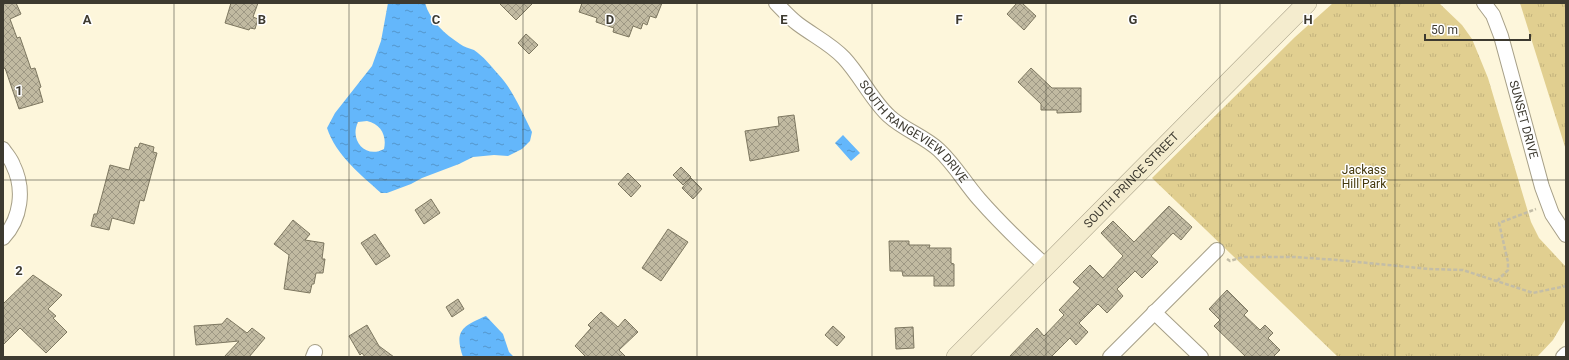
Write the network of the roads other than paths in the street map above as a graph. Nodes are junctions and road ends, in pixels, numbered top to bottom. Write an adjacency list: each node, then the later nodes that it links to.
1 (776, 3): 8 (street, SOUTH RANGEVIEW DRIVE)
2 (1307, 3): 8 (street, SOUTH PRINCE STREET)
3 (1484, 3): 5 (street, SUNSET DRIVE)
4 (3, 149): 6 (street)
5 (1566, 235)
6 (3, 238)
7 (1218, 250): 9 (street)
8 (1046, 266): 11 (street, SOUTH PRINCE STREET)
9 (1154, 312): 12 (street); 13 (street)
10 (1566, 354): 14 (street)
11 (956, 357)
12 (1110, 357)
13 (1201, 357)
14 (1563, 357)

